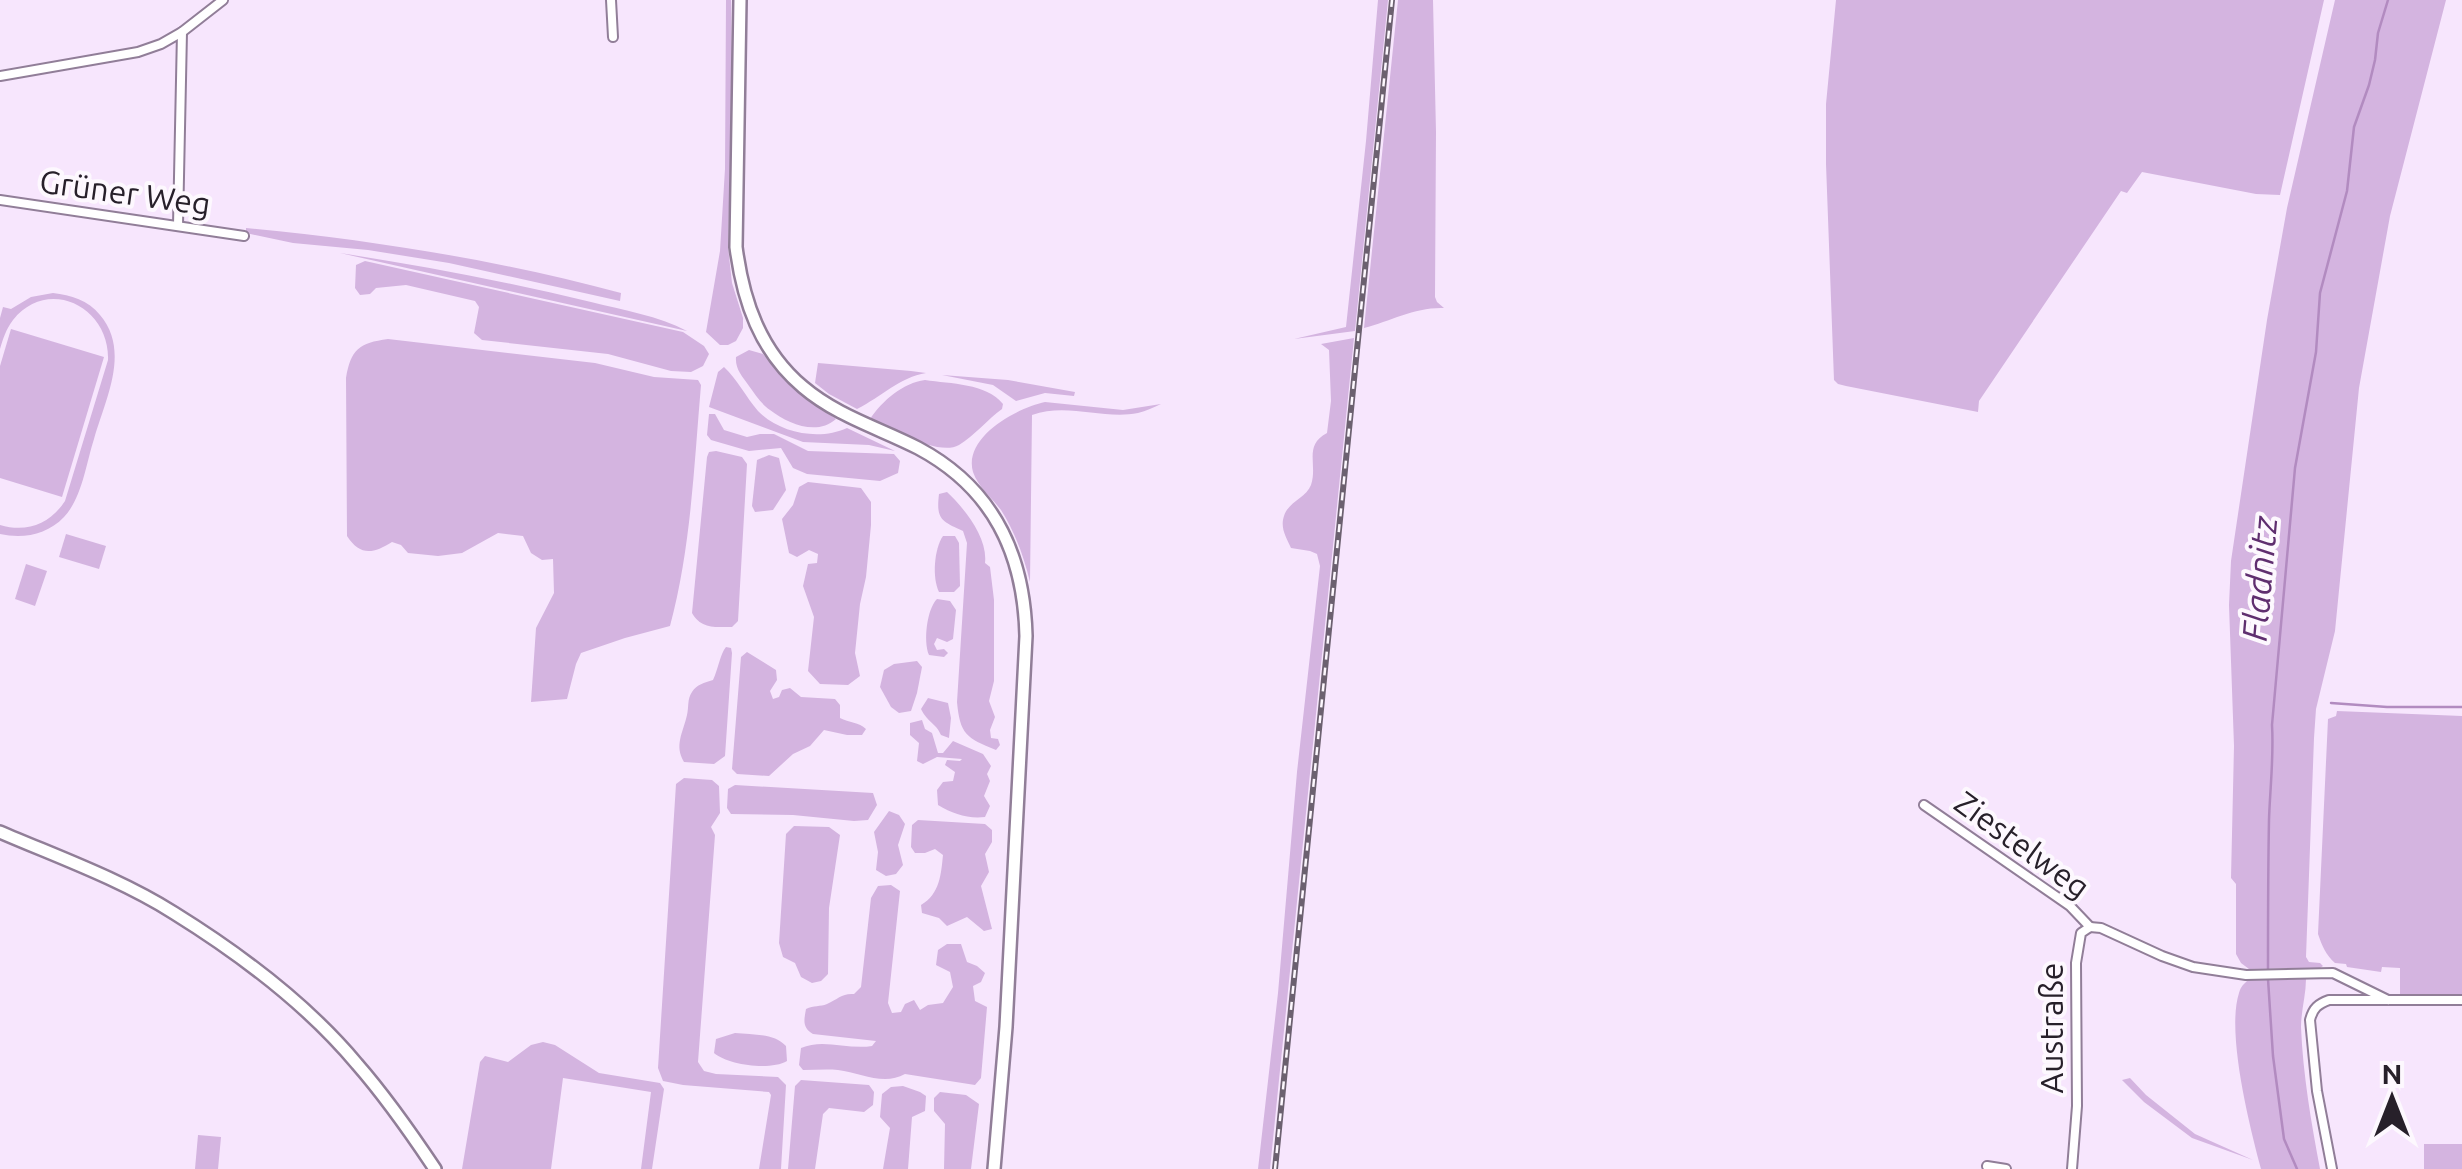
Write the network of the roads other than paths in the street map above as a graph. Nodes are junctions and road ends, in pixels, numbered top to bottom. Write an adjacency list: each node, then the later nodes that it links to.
1 (223, 0): 4 (street)
2 (611, 0): 5 (street)
3 (740, 0): 17 (main road)
4 (182, 32): 6 (street); 8 (street)
5 (613, 37)
6 (0, 76)
7 (0, 200): 8 (street, Grüner Weg)
8 (178, 224): 9 (street, Grüner Weg)
9 (244, 236)
10 (1924, 805): 12 (street, Ziestelweg)
11 (0, 832): 16 (main road)
12 (2090, 927): 13 (street, Austraße); 19 (street, Austraße)
13 (2388, 1000): 14 (street); 20 (street)
14 (2462, 1000)
15 (1987, 1166): 18 (street)
16 (435, 1169)
17 (994, 1169)
18 (2006, 1169)
19 (2072, 1169)
20 (2332, 1169)

